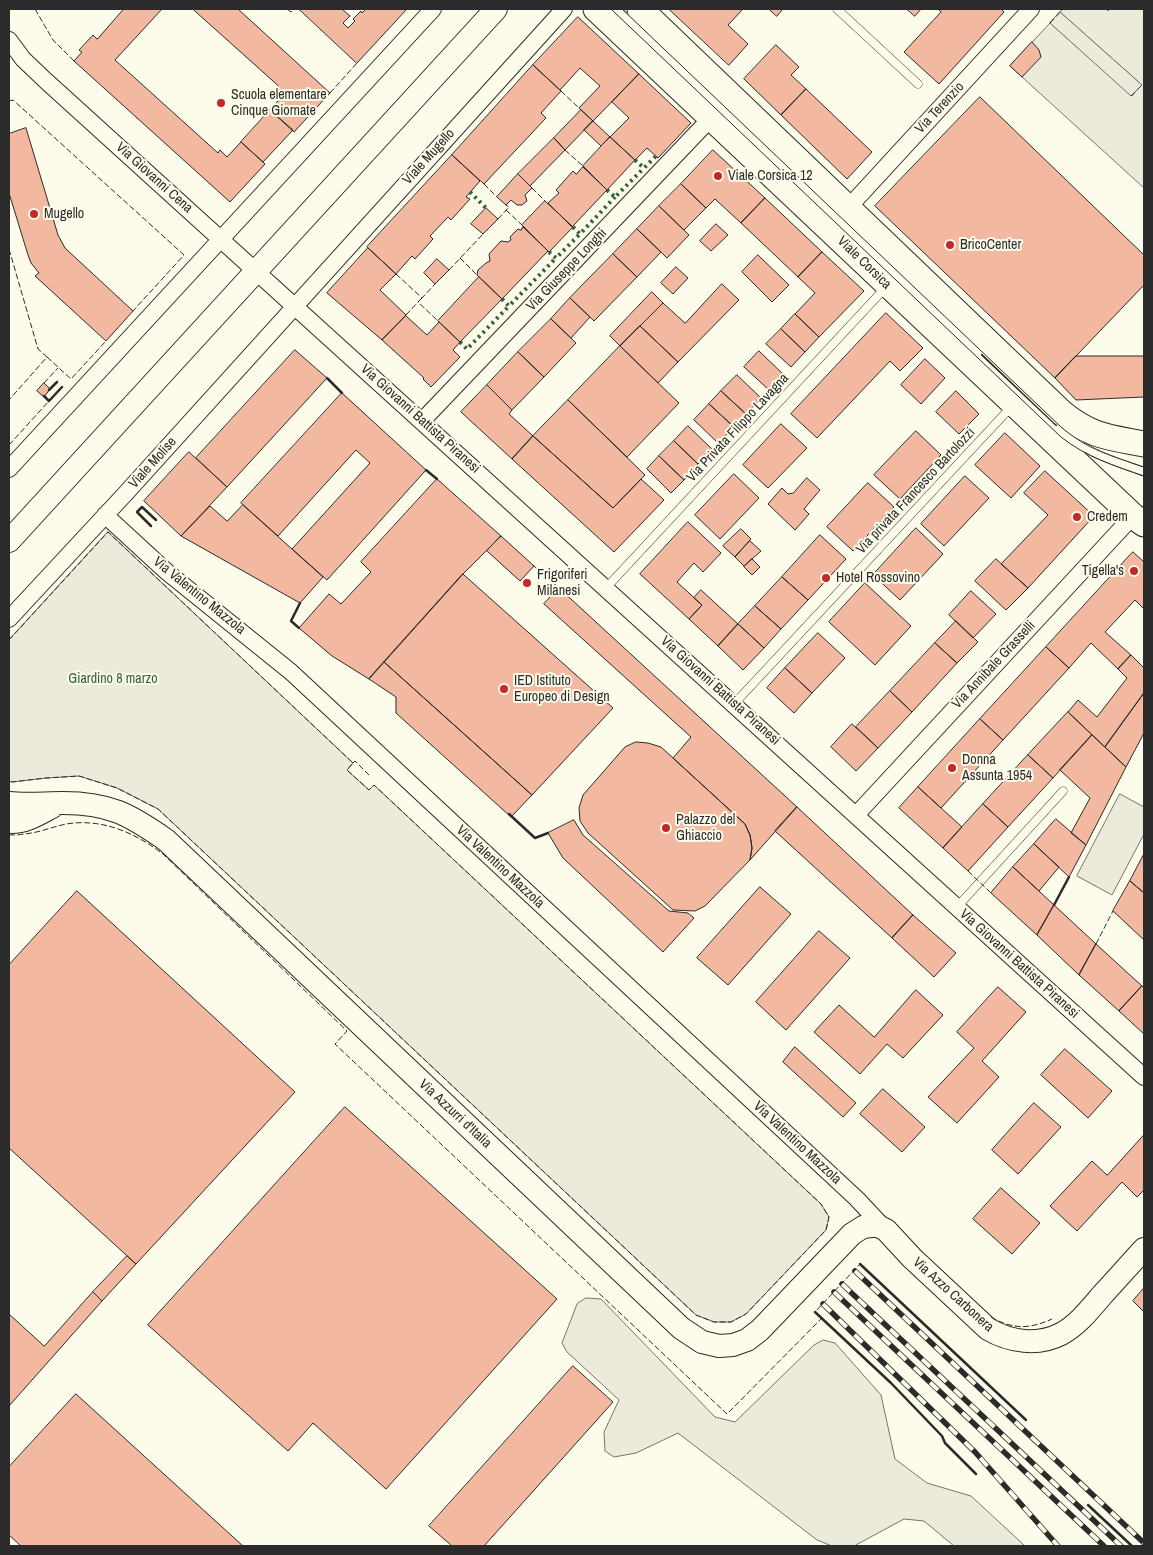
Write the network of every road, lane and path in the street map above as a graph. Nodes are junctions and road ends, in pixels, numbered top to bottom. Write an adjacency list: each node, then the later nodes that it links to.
1 (433, 9): 14 (street)
2 (496, 9): 15 (street)
3 (564, 9): 17 (street, Viale Mugello)
4 (596, 9): 12 (main road, Viale Corsica)
5 (617, 9): 18 (lane, Viale Corsica)
6 (640, 9): 13 (main road, Viale Corsica)
7 (837, 9): 11 (lane)
8 (1031, 9): 13 (street, Via Terenzio)
9 (9, 32): 10 (street, Via Giovanni Cena)
10 (12, 44): 14 (street, Via Giovanni Cena)
11 (918, 84)
12 (711, 118): 16 (main road, Viale Corsica); 20 (street, Via Giuseppe Longhi)
13 (848, 208): 22 (main road, Viale Corsica)
14 (221, 239): 15 (street, Via Giovanni Cena); 23 (street)
15 (256, 270): 17 (street, Via Giovanni Cena); 27 (street)
16 (888, 285): 19 (main road, Viale Corsica); 28 (lane, Via Privata Filippo Lavagna)
17 (295, 306): 20 (street, Via Giovanni Battista Piranesi); 26 (street, Viale Molise)
18 (984, 358)
19 (1014, 404): 25 (main road, Viale Corsica); 30 (lane, Via privata Francesco Bartolozzi)
20 (422, 421): 28 (street, Via Giovanni Battista Piranesi)
21 (1054, 425): 24 (lane)
22 (1144, 444)
23 (9, 469)
24 (1144, 472)
25 (1140, 514): 34 (street, Via Annibale Grasselli)
26 (105, 515): 29 (street, Viale Molise); 38 (street, Via Valentino Mazzola)
27 (9, 541)
28 (606, 588): 30 (street, Via Giovanni Battista Piranesi)
29 (9, 619)
30 (734, 704): 34 (street, Via Giovanni Battista Piranesi)
31 (1063, 791): 36 (lane)
32 (9, 803): 33 (street, Via Azzurri d'Italia)
33 (60, 803): 35 (street, Via Azzurri d'Italia); 39 (street, Via Azzurri d'Italia)
34 (856, 815): 36 (street, Via Giovanni Battista Piranesi)
35 (9, 822)
36 (957, 907): 37 (street, Via Giovanni Battista Piranesi)
37 (1144, 1077)
38 (886, 1230): 39 (street, Via Azzurri d'Italia); 41 (street, Via Azzo Carbonera)
39 (839, 1248): 41 (street, Via Azzurri d'Italia)
40 (1144, 1249): 41 (street, Via Azzo Carbonera)
41 (912, 1258)

